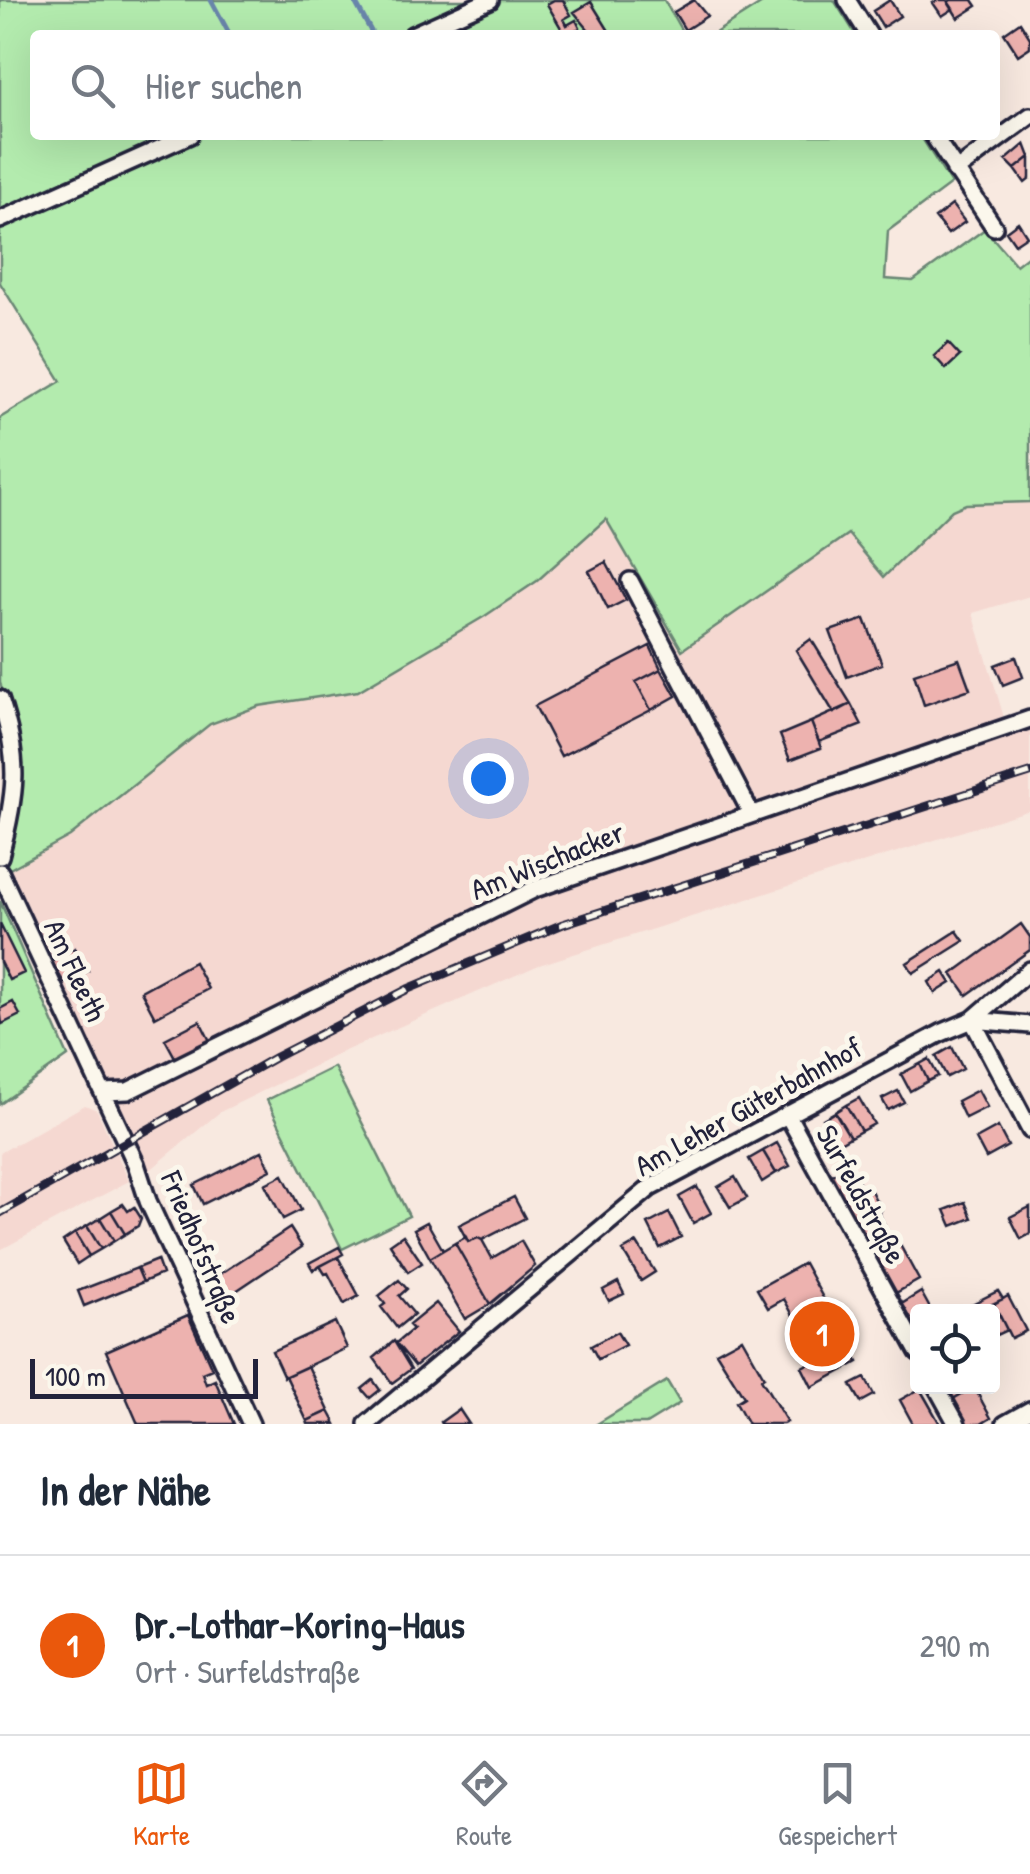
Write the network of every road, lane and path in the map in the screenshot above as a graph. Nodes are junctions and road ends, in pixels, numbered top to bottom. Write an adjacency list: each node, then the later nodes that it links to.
1 (490, 0): 3 (street)
2 (847, 0): 4 (street)
3 (423, 30)
4 (866, 30)
5 (1030, 116): 6 (street)
6 (1000, 138)
7 (179, 140): 11 (street)
8 (935, 140): 10 (street)
9 (997, 140): 10 (street)
10 (955, 171): 12 (street)
11 (0, 220)
12 (994, 226)
13 (630, 581): 16 (street)
14 (0, 699): 17 (street)
15 (1030, 720): 16 (street, Am Wischacker)
16 (750, 813): 22 (street, Am Wischacker)
17 (0, 856)
18 (0, 872): 22 (street, Am Fleeth)
19 (1030, 970): 20 (street, Am Leher Güterbahnhof)
20 (972, 1020): 21 (street); 23 (street, Am Leher Güterbahnhof); 24 (street)
21 (1030, 1025)
22 (103, 1092): 28 (street, Friedhofstraße)
23 (787, 1114): 25 (street, Surfeldstraße); 29 (street, Am Leher Güterbahnhof)
24 (1030, 1130)
25 (910, 1337)
26 (940, 1394): 30 (street)
27 (1030, 1410): 31 (street)
28 (251, 1424)
29 (366, 1424)
30 (957, 1424)
31 (1005, 1424)

